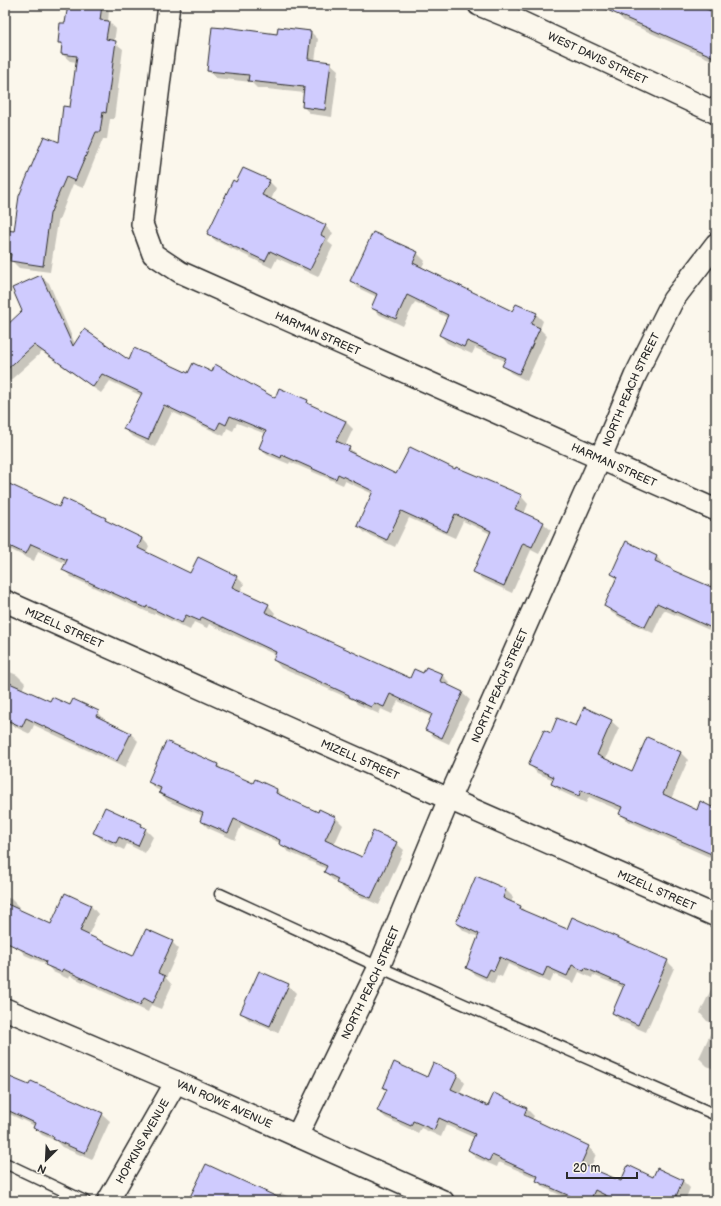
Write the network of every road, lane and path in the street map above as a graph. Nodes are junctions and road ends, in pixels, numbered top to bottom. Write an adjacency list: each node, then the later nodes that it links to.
1 (169, 5): 5 (street, HARMAN STREET)
2 (479, 5): 3 (street, WEST DAVIS STREET)
3 (716, 113)
4 (716, 244): 5 (street, NORTH PEACH STREET)
5 (600, 459): 6 (street, HARMAN STREET); 8 (street, NORTH PEACH STREET)
6 (716, 510)
7 (5, 601): 8 (street, MIZELL STREET)
8 (449, 799): 10 (street, MIZELL STREET); 11 (street, NORTH PEACH STREET)
9 (220, 894): 11 (lane)
10 (716, 916)
11 (380, 966): 14 (lane); 15 (street, NORTH PEACH STREET)
12 (5, 1009): 13 (street, VAN ROWE AVENUE)
13 (176, 1082): 15 (street, VAN ROWE AVENUE); 18 (street, HOPKINS AVENUE)
14 (716, 1115)
15 (297, 1136): 19 (street, VAN ROWE AVENUE)
16 (5, 1163): 17 (lane)
17 (85, 1201)
18 (108, 1201)
19 (443, 1201)

